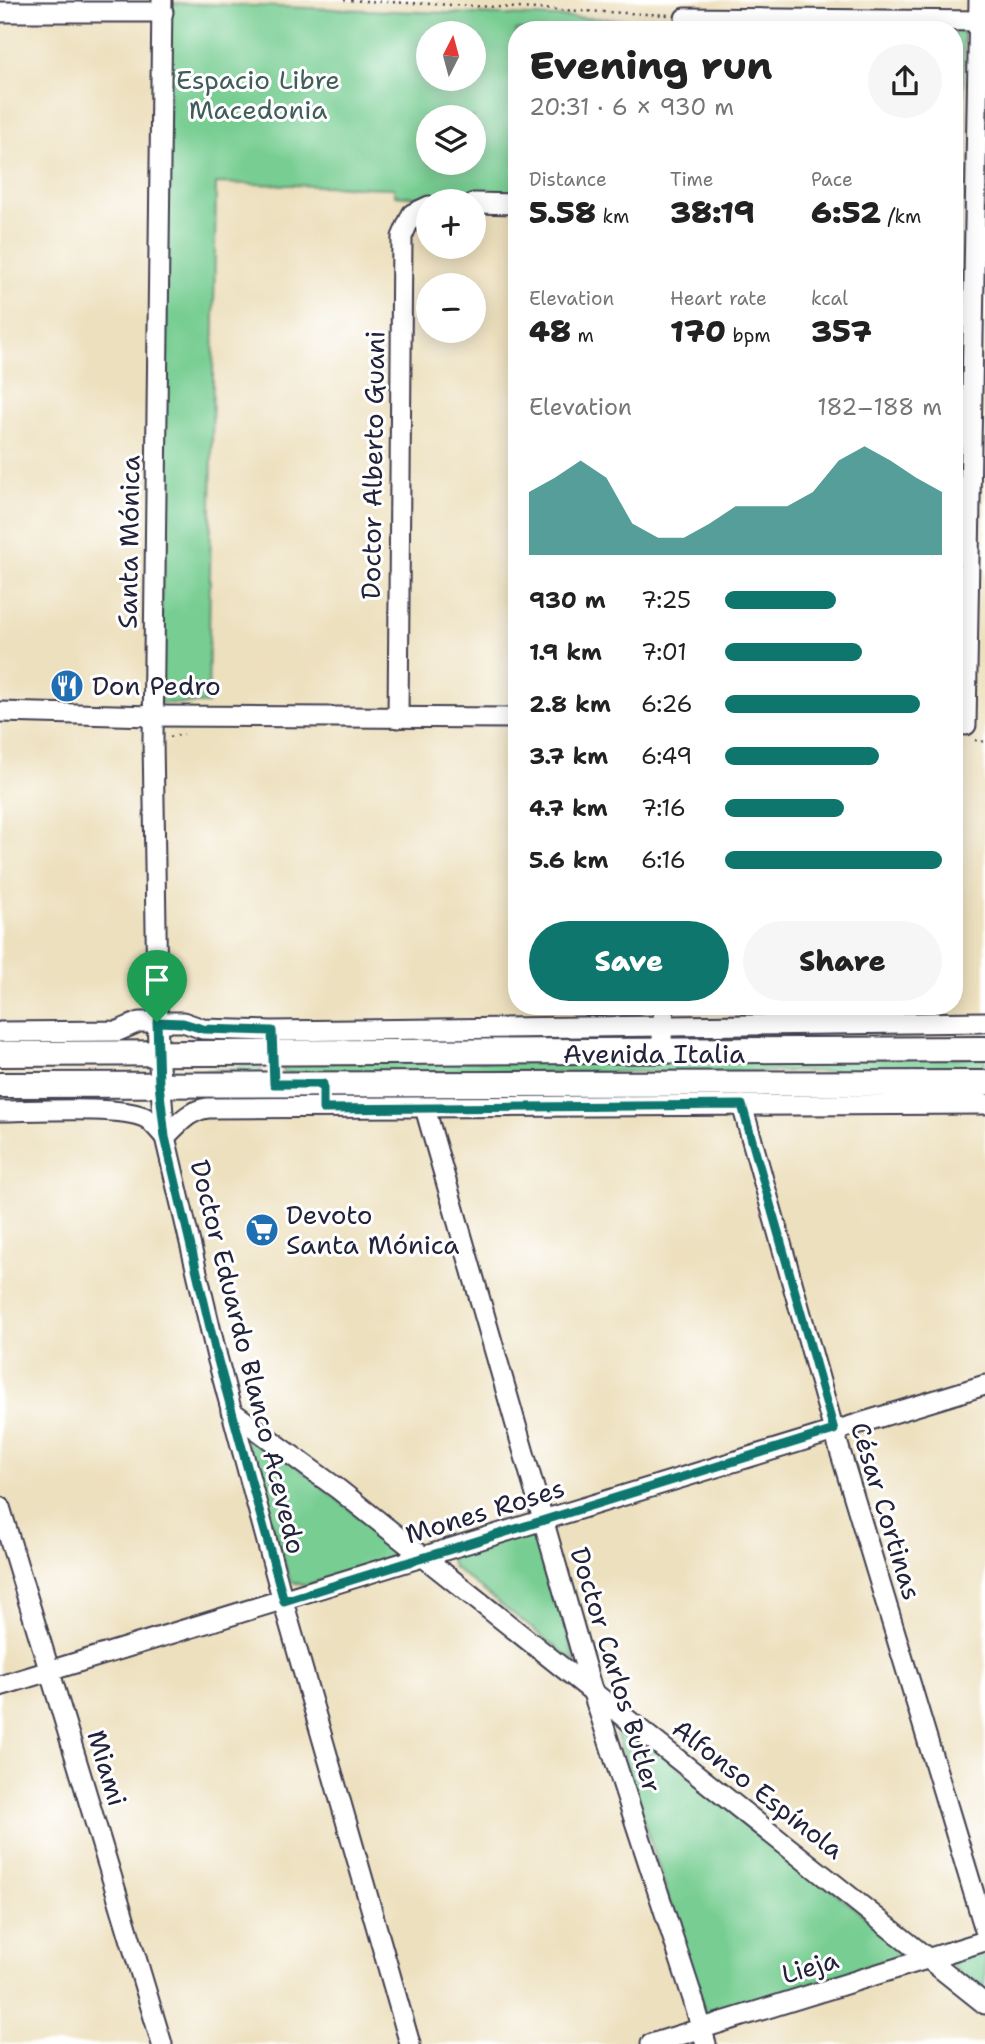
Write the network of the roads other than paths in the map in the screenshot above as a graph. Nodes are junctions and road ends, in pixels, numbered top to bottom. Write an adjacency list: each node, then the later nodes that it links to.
1 (979, 0): 5 (street)
2 (163, 6): 3 (street); 11 (street, Santa Mónica)
3 (0, 12)
4 (685, 16): 5 (street)
5 (982, 21): 8 (street)
6 (486, 203): 7 (street)
7 (508, 204)
8 (980, 211): 14 (street)
9 (416, 216): 12 (street, Doctor Alberto Guani)
10 (0, 712): 11 (street)
11 (153, 716): 12 (street); 16 (street, Santa Mónica)
12 (398, 718): 13 (street)
13 (508, 718)
14 (968, 725)
15 (663, 1015): 19 (street)
16 (157, 1022): 18 (street, Avenida Italia); 20 (street, Avenida Italia); 24 (street, Santa Mónica)
17 (985, 1022): 19 (street, Avenida Italia)
18 (0, 1032)
19 (662, 1038): 20 (main road, Avenida Italia); 21 (main road, Avenida Italia)
20 (272, 1042): 24 (main road, Avenida Italia); 27 (main road); 30 (street)
21 (985, 1049)
22 (40, 1053): 23 (main road, Avenida Italia); 24 (main road, Avenida Italia); 26 (street)
23 (0, 1054)
24 (158, 1054): 26 (main road); 27 (street, Santa Mónica)
25 (985, 1083): 28 (main road, Avenida Italia)
26 (42, 1084): 27 (main road, Avenida Italia); 29 (main road, Avenida Italia)
27 (159, 1084): 30 (main road, Avenida Italia); 36 (street, Doctor Eduardo Blanco Acevedo)
28 (323, 1084): 30 (main road, Avenida Italia); 34 (street)
29 (0, 1085)
30 (276, 1097): 34 (street, Avenida Italia); 36 (street, Avenida Italia)
31 (985, 1104): 32 (street, Avenida Italia)
32 (742, 1105): 33 (street, Avenida Italia); 39 (street, César Cortinas)
33 (425, 1108): 34 (street, Avenida Italia); 41 (street, Doctor Carlos Butler)
34 (323, 1109)
35 (0, 1111): 36 (street)
36 (165, 1137): 38 (street, Doctor Eduardo Blanco Acevedo)
37 (985, 1385): 39 (street, Mones Roses)
38 (231, 1411): 42 (street, Alfonso Espínola); 43 (street, Doctor Eduardo Blanco Acevedo)
39 (834, 1430): 41 (street, Mones Roses); 47 (street, César Cortinas)
40 (0, 1507): 44 (street, Miami)
41 (543, 1521): 42 (street, Mones Roses); 46 (street, Doctor Carlos Butler)
42 (424, 1558): 43 (street, Mones Roses); 46 (street, Alfonso Espínola)
43 (284, 1601): 44 (street, Mones Roses); 53 (street, Doctor Eduardo Blanco Acevedo)
44 (50, 1670): 45 (street, Mones Roses); 52 (street, Miami)
45 (0, 1686)
46 (592, 1690): 49 (street, Alfonso Espínola); 51 (street, Doctor Carlos Butler)
47 (985, 1930)
48 (985, 1941): 49 (street, Lieja)
49 (929, 1958): 50 (street, Alfonso Espínola); 51 (street, Lieja)
50 (985, 2004)
51 (704, 2036): 54 (street, Lieja)
52 (162, 2044)
53 (411, 2044)
54 (651, 2044)

